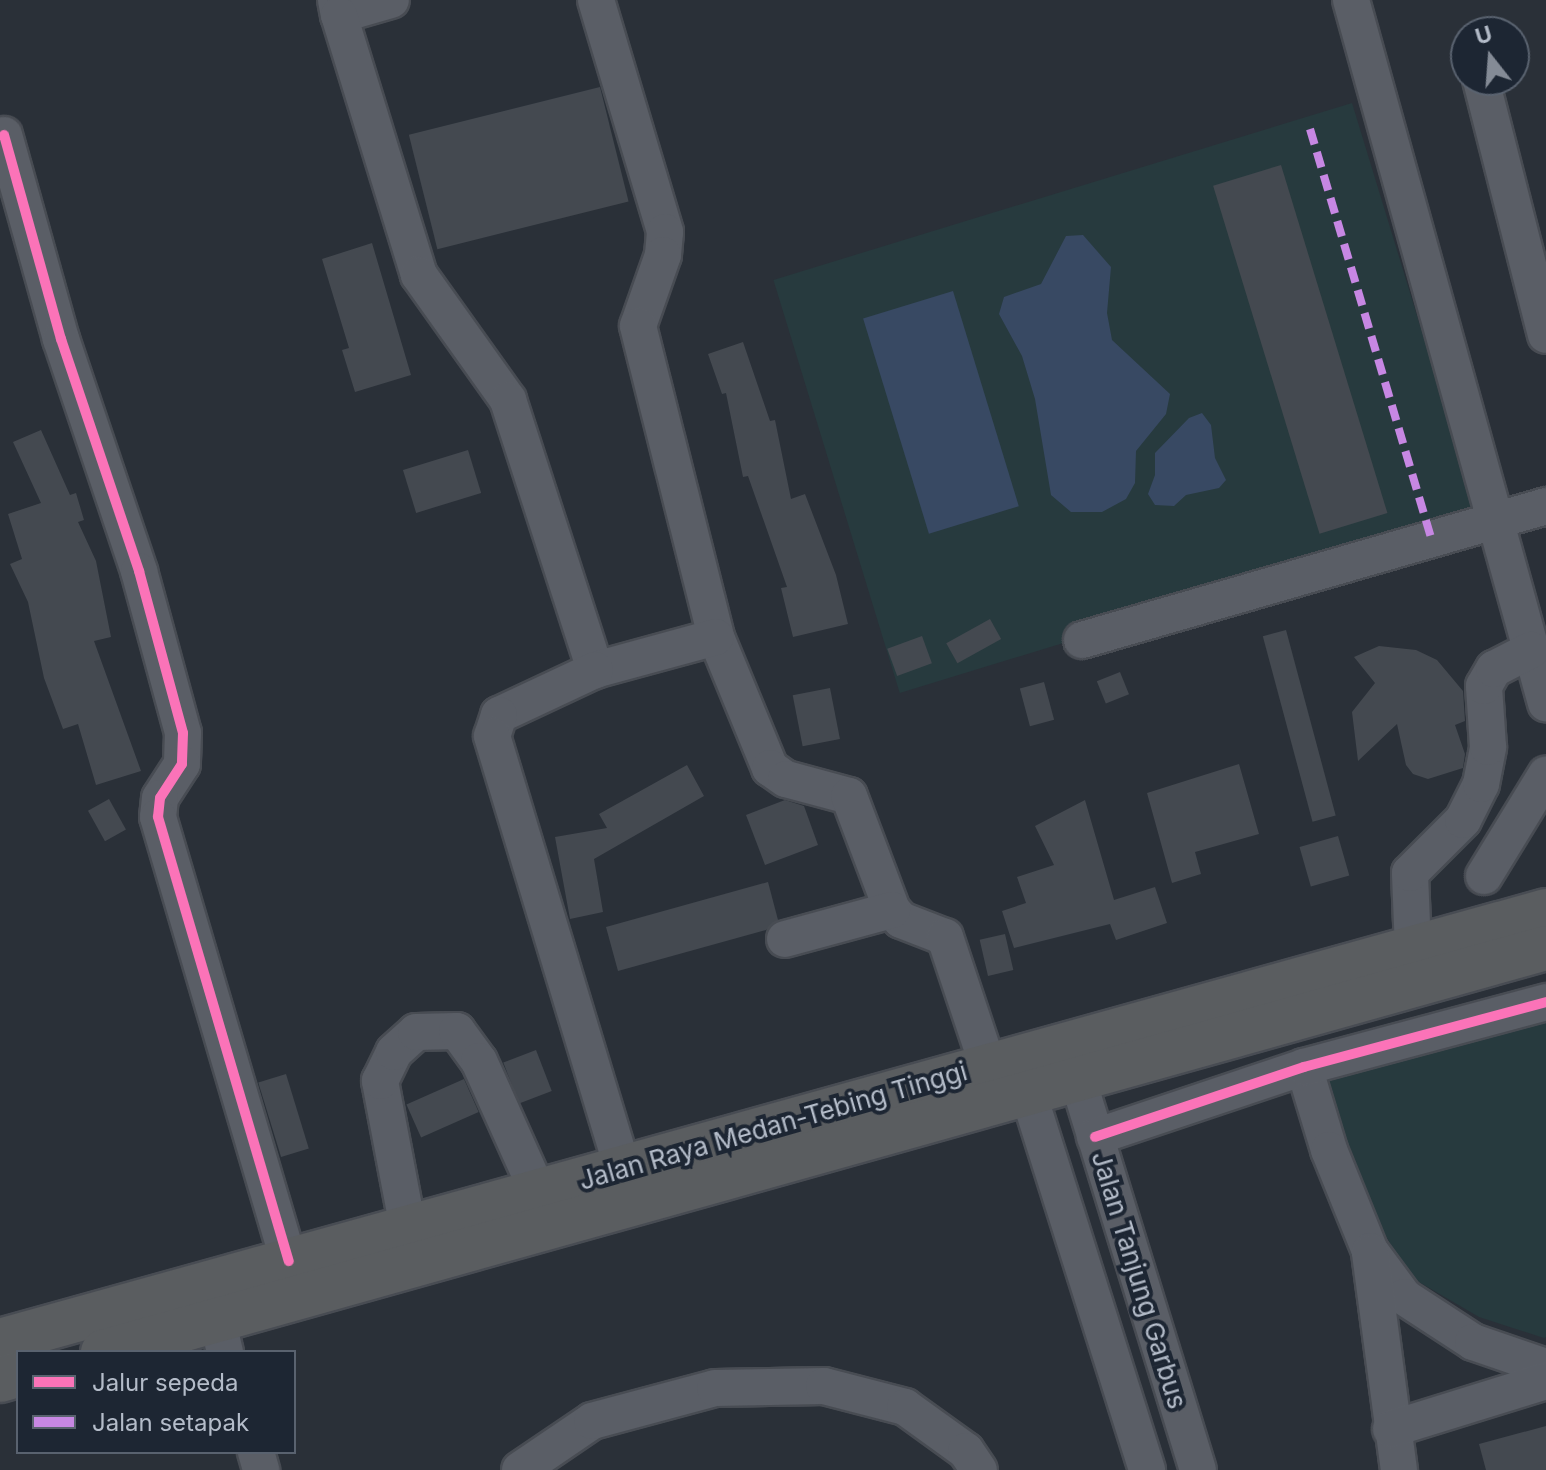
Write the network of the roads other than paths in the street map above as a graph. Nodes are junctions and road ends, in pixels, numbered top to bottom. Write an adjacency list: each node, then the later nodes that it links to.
1 (391, 0): 4 (street)
2 (596, 0): 10 (street)
3 (1351, 0): 9 (street)
4 (337, 7): 13 (street)
5 (1485, 96): 7 (street)
6 (4, 135): 31 (street)
7 (1546, 335)
8 (1546, 506): 9 (street)
9 (1495, 522): 11 (street); 12 (street)
10 (716, 637): 13 (street); 17 (street)
11 (1082, 640)
12 (1531, 650): 14 (street); 21 (street)
13 (595, 670): 27 (street)
14 (1546, 703)
15 (1546, 775): 16 (street)
16 (1484, 876)
17 (892, 910): 19 (street); 25 (street, Jalan Tanjung Garbus)
18 (1546, 911): 21 (highway, Jalan Raya Medan-Tebing Tinggi)
19 (785, 939)
20 (1546, 948): 23 (highway, Jalan Raya Medan-Tebing Tinggi)
21 (1413, 949): 23 (highway, Jalan Raya Medan-Tebing Tinggi)
22 (1546, 1002): 24 (street)
23 (1072, 1063): 25 (highway, Jalan Raya Medan-Tebing Tinggi); 26 (street, Jalan Tanjung Garbus)
24 (1304, 1067): 26 (street); 30 (street)
25 (1012, 1074): 27 (highway, Jalan Raya Medan-Tebing Tinggi); 32 (highway, Jalan Raya Medan-Tebing Tinggi); 40 (street, Jalan Tanjung Garbus)
26 (1095, 1137): 41 (street, Jalan Tanjung Garbus)
27 (623, 1169): 28 (highway, Jalan Raya Medan-Tebing Tinggi)
28 (538, 1192): 29 (highway, Jalan Raya Medan-Tebing Tinggi); 29 (street)
29 (408, 1228): 31 (highway, Jalan Raya Medan-Tebing Tinggi)
30 (1370, 1251): 35 (street); 37 (street)
31 (289, 1261): 32 (highway, Jalan Raya Medan-Tebing Tinggi)
32 (217, 1319): 33 (highway, Jalan Raya Medan-Tebing Tinggi); 34 (highway, Jalan Raya Medan-Tebing Tinggi)
33 (0, 1341)
34 (110, 1350)
35 (1546, 1367)
36 (1546, 1381): 37 (street)
37 (1391, 1429): 42 (street)
38 (520, 1470): 39 (street)
39 (979, 1470)
40 (1147, 1470)
41 (1198, 1470)
42 (1399, 1470)

